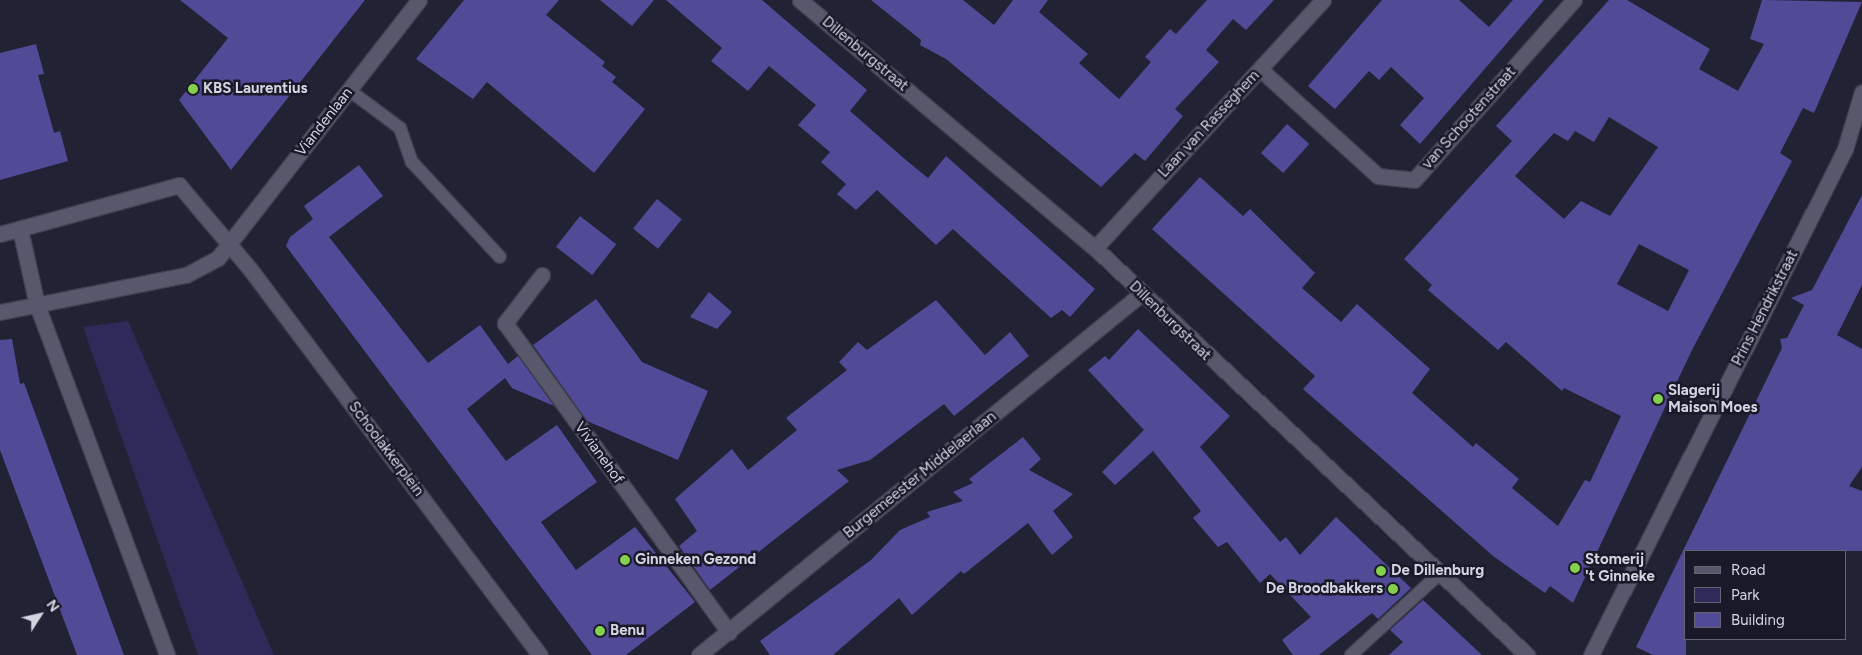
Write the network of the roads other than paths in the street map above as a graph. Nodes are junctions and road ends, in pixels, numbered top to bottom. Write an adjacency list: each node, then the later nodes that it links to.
1 (418, 0): 6 (street, Viandenlaan)
2 (800, 0): 11 (street, Dillenburgstraat)
3 (1323, 0): 5 (street, Laan van Rasseghem)
4 (1574, 0): 5 (street, van Schootenstraat)
5 (1260, 69): 11 (street, Laan van Rasseghem)
6 (349, 90): 10 (street, Viandenlaan); 12 (lane)
7 (1862, 92): 24 (street, Prins Hendrikstraat)
8 (20, 229): 9 (street); 10 (street); 15 (street)
9 (0, 234)
10 (230, 244): 15 (street, Viandenlaan); 21 (street, Schoolakkerplein)
11 (1095, 248): 14 (street, Dillenburgstraat)
12 (500, 257)
13 (542, 275): 18 (street, Vivianehof)
14 (1141, 294): 17 (street, Dillenburgstraat); 18 (street, Burgemeester Middelaerlaan)
15 (37, 305): 16 (street, Viandenlaan); 20 (street)
16 (0, 312)
17 (1438, 576): 22 (lane); 23 (street, Dillenburgstraat)
18 (729, 632): 19 (street, Burgemeester Middelaerlaan)
19 (702, 654)
20 (167, 655)
21 (540, 655)
22 (1351, 655)
23 (1527, 655)
24 (1591, 655)

